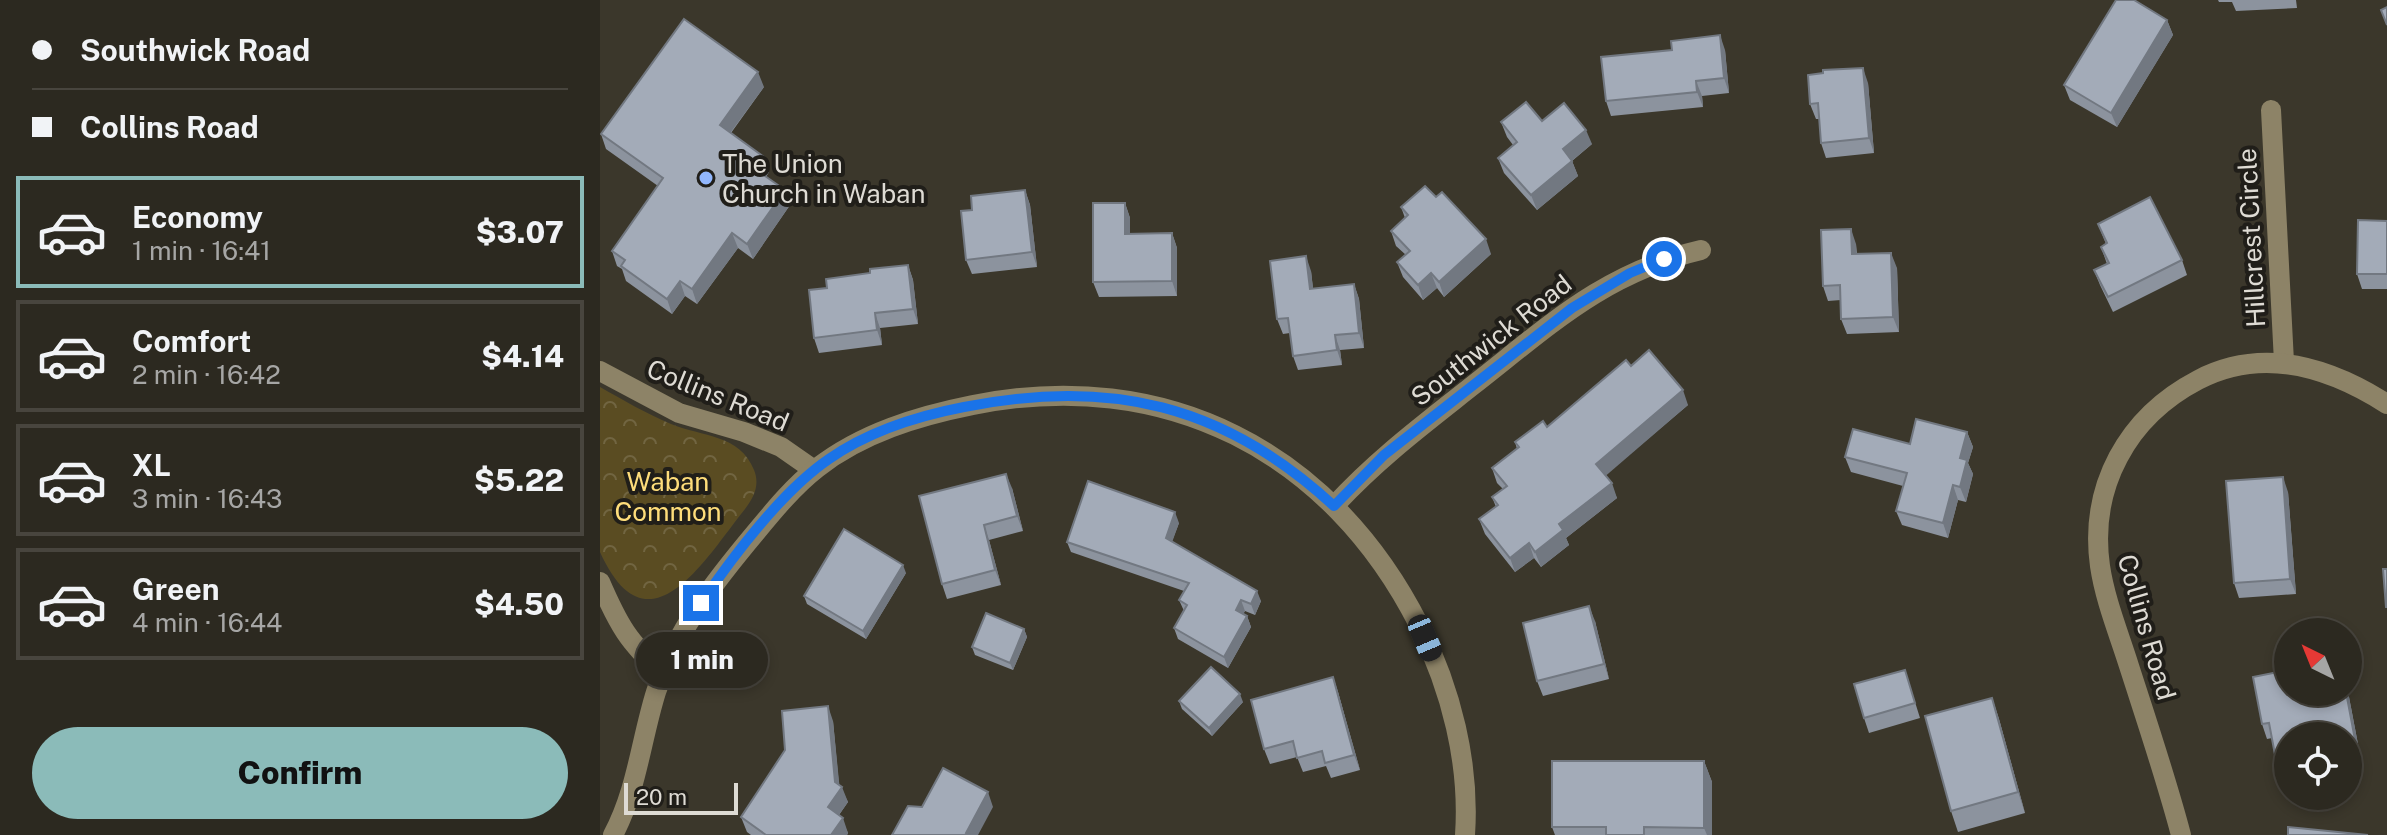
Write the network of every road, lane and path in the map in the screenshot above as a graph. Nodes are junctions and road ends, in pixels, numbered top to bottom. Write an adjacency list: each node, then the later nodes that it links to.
1 (2271, 110): 3 (street, Hillcrest Circle)
2 (1701, 250): 7 (street, Southwick Road)
3 (2284, 362): 5 (street, Collins Road); 12 (street, Collins Road)
4 (600, 371): 6 (street, Collins Road)
5 (2387, 404)
6 (814, 470): 7 (street); 9 (street)
7 (1334, 506): 11 (street)
8 (600, 582): 9 (street)
9 (663, 674): 10 (street)
10 (613, 835)
11 (1465, 835)
12 (2181, 835)

